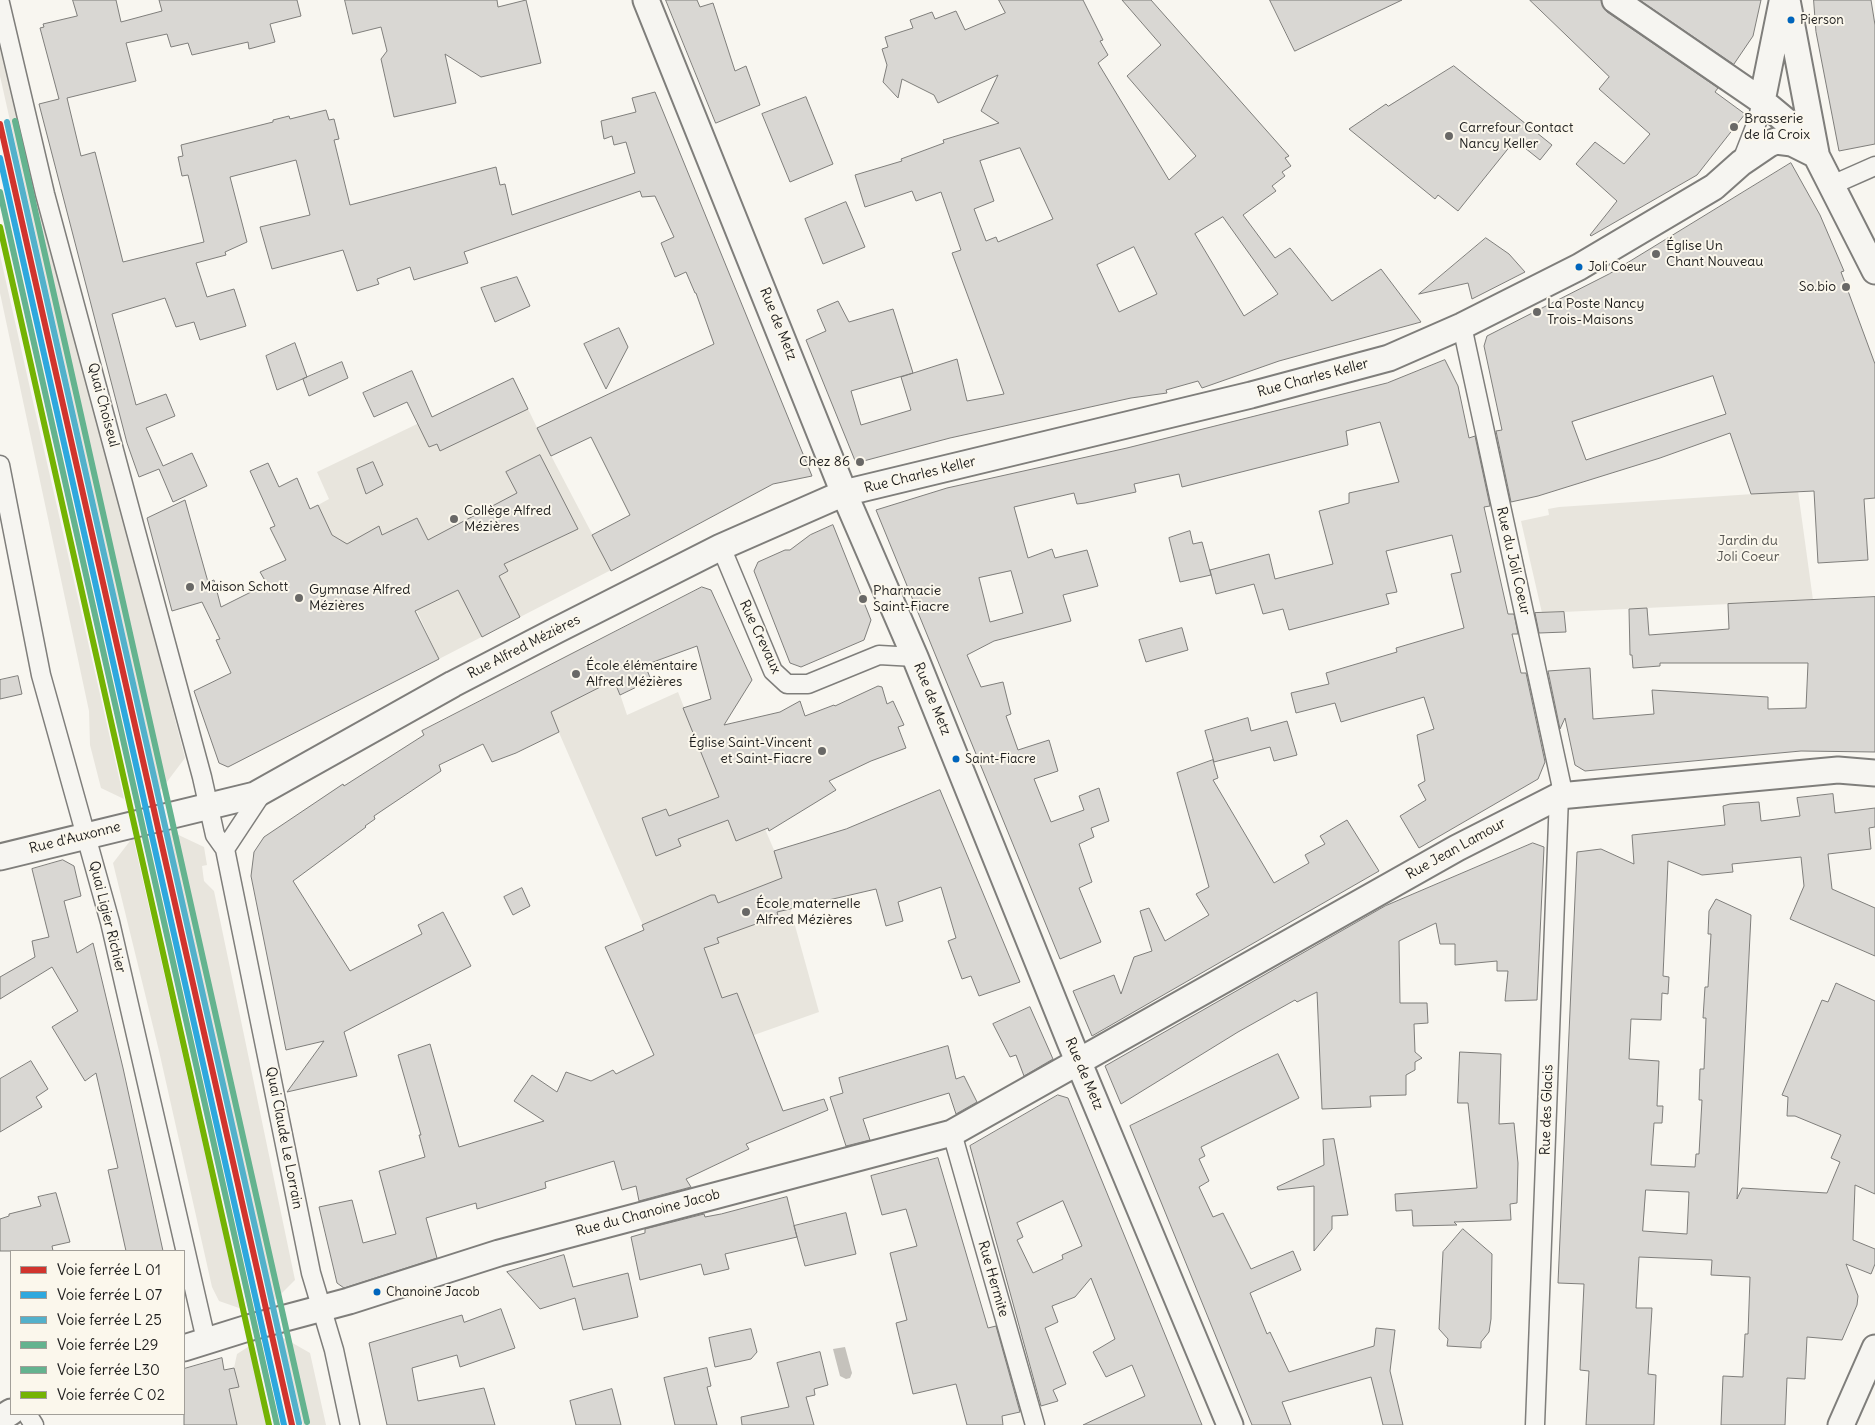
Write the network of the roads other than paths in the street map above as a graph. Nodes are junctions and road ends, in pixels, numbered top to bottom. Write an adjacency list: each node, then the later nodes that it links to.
1 (646, 0): 13 (main road, Rue de Metz)
2 (1615, 0): 5 (main road)
3 (1785, 0): 5 (main road, Rue Charles Keller); 6 (main road, Rue Charles Keller)
4 (0, 3): 19 (street, Quai Choiseul)
5 (1762, 101): 6 (main road); 7 (street, Rue Charles Keller)
6 (1816, 156): 7 (main road, Rue Charles Keller); 9 (main road)
7 (1740, 163): 11 (main road, Rue Charles Keller)
8 (1875, 166): 9 (street)
9 (1832, 185): 10 (main road)
10 (1875, 271)
11 (1462, 326): 13 (main road, Rue Charles Keller); 18 (street, Rue du Joli Coeur)
12 (0, 465): 20 (street, Quai Ligier Richier)
13 (844, 493): 14 (main road, Rue Alfred Mézières); 15 (main road, Rue de Metz)
14 (721, 547): 15 (street, Rue Crevaux); 17 (main road, Rue Alfred Mézières)
15 (915, 657): 23 (main road, Rue de Metz)
16 (1875, 773): 18 (main road, Rue Jean Lamour)
17 (264, 790): 19 (main road, Rue Alfred Mézières); 21 (street)
18 (1559, 796): 23 (main road, Rue Jean Lamour); 34 (street, Rue des Glacis)
19 (208, 806): 20 (main road, Rue d'Auxonne); 21 (street, Quai Claude Le Lorrain)
20 (86, 835): 22 (main road, Rue d'Auxonne); 25 (street, Quai Ligier Richier)
21 (225, 849): 27 (street, Quai Claude Le Lorrain)
22 (0, 857)
23 (1079, 1063): 24 (main road, Rue du Chanoine Jacob); 33 (main road, Rue de Metz)
24 (952, 1134): 27 (main road, Rue du Chanoine Jacob); 32 (street, Rue Hermite)
25 (176, 1250)
26 (185, 1294): 28 (street, Quai Ligier Richier)
27 (321, 1309): 28 (main road, Rue du Chanoine Jacob); 31 (street, Quai Claude Le Lorrain)
28 (195, 1344)
29 (1875, 1348): 30 (main road)
30 (1868, 1383): 35 (main road)
31 (350, 1425)
32 (1035, 1425)
33 (1230, 1425)
34 (1535, 1425)
35 (1841, 1425)

